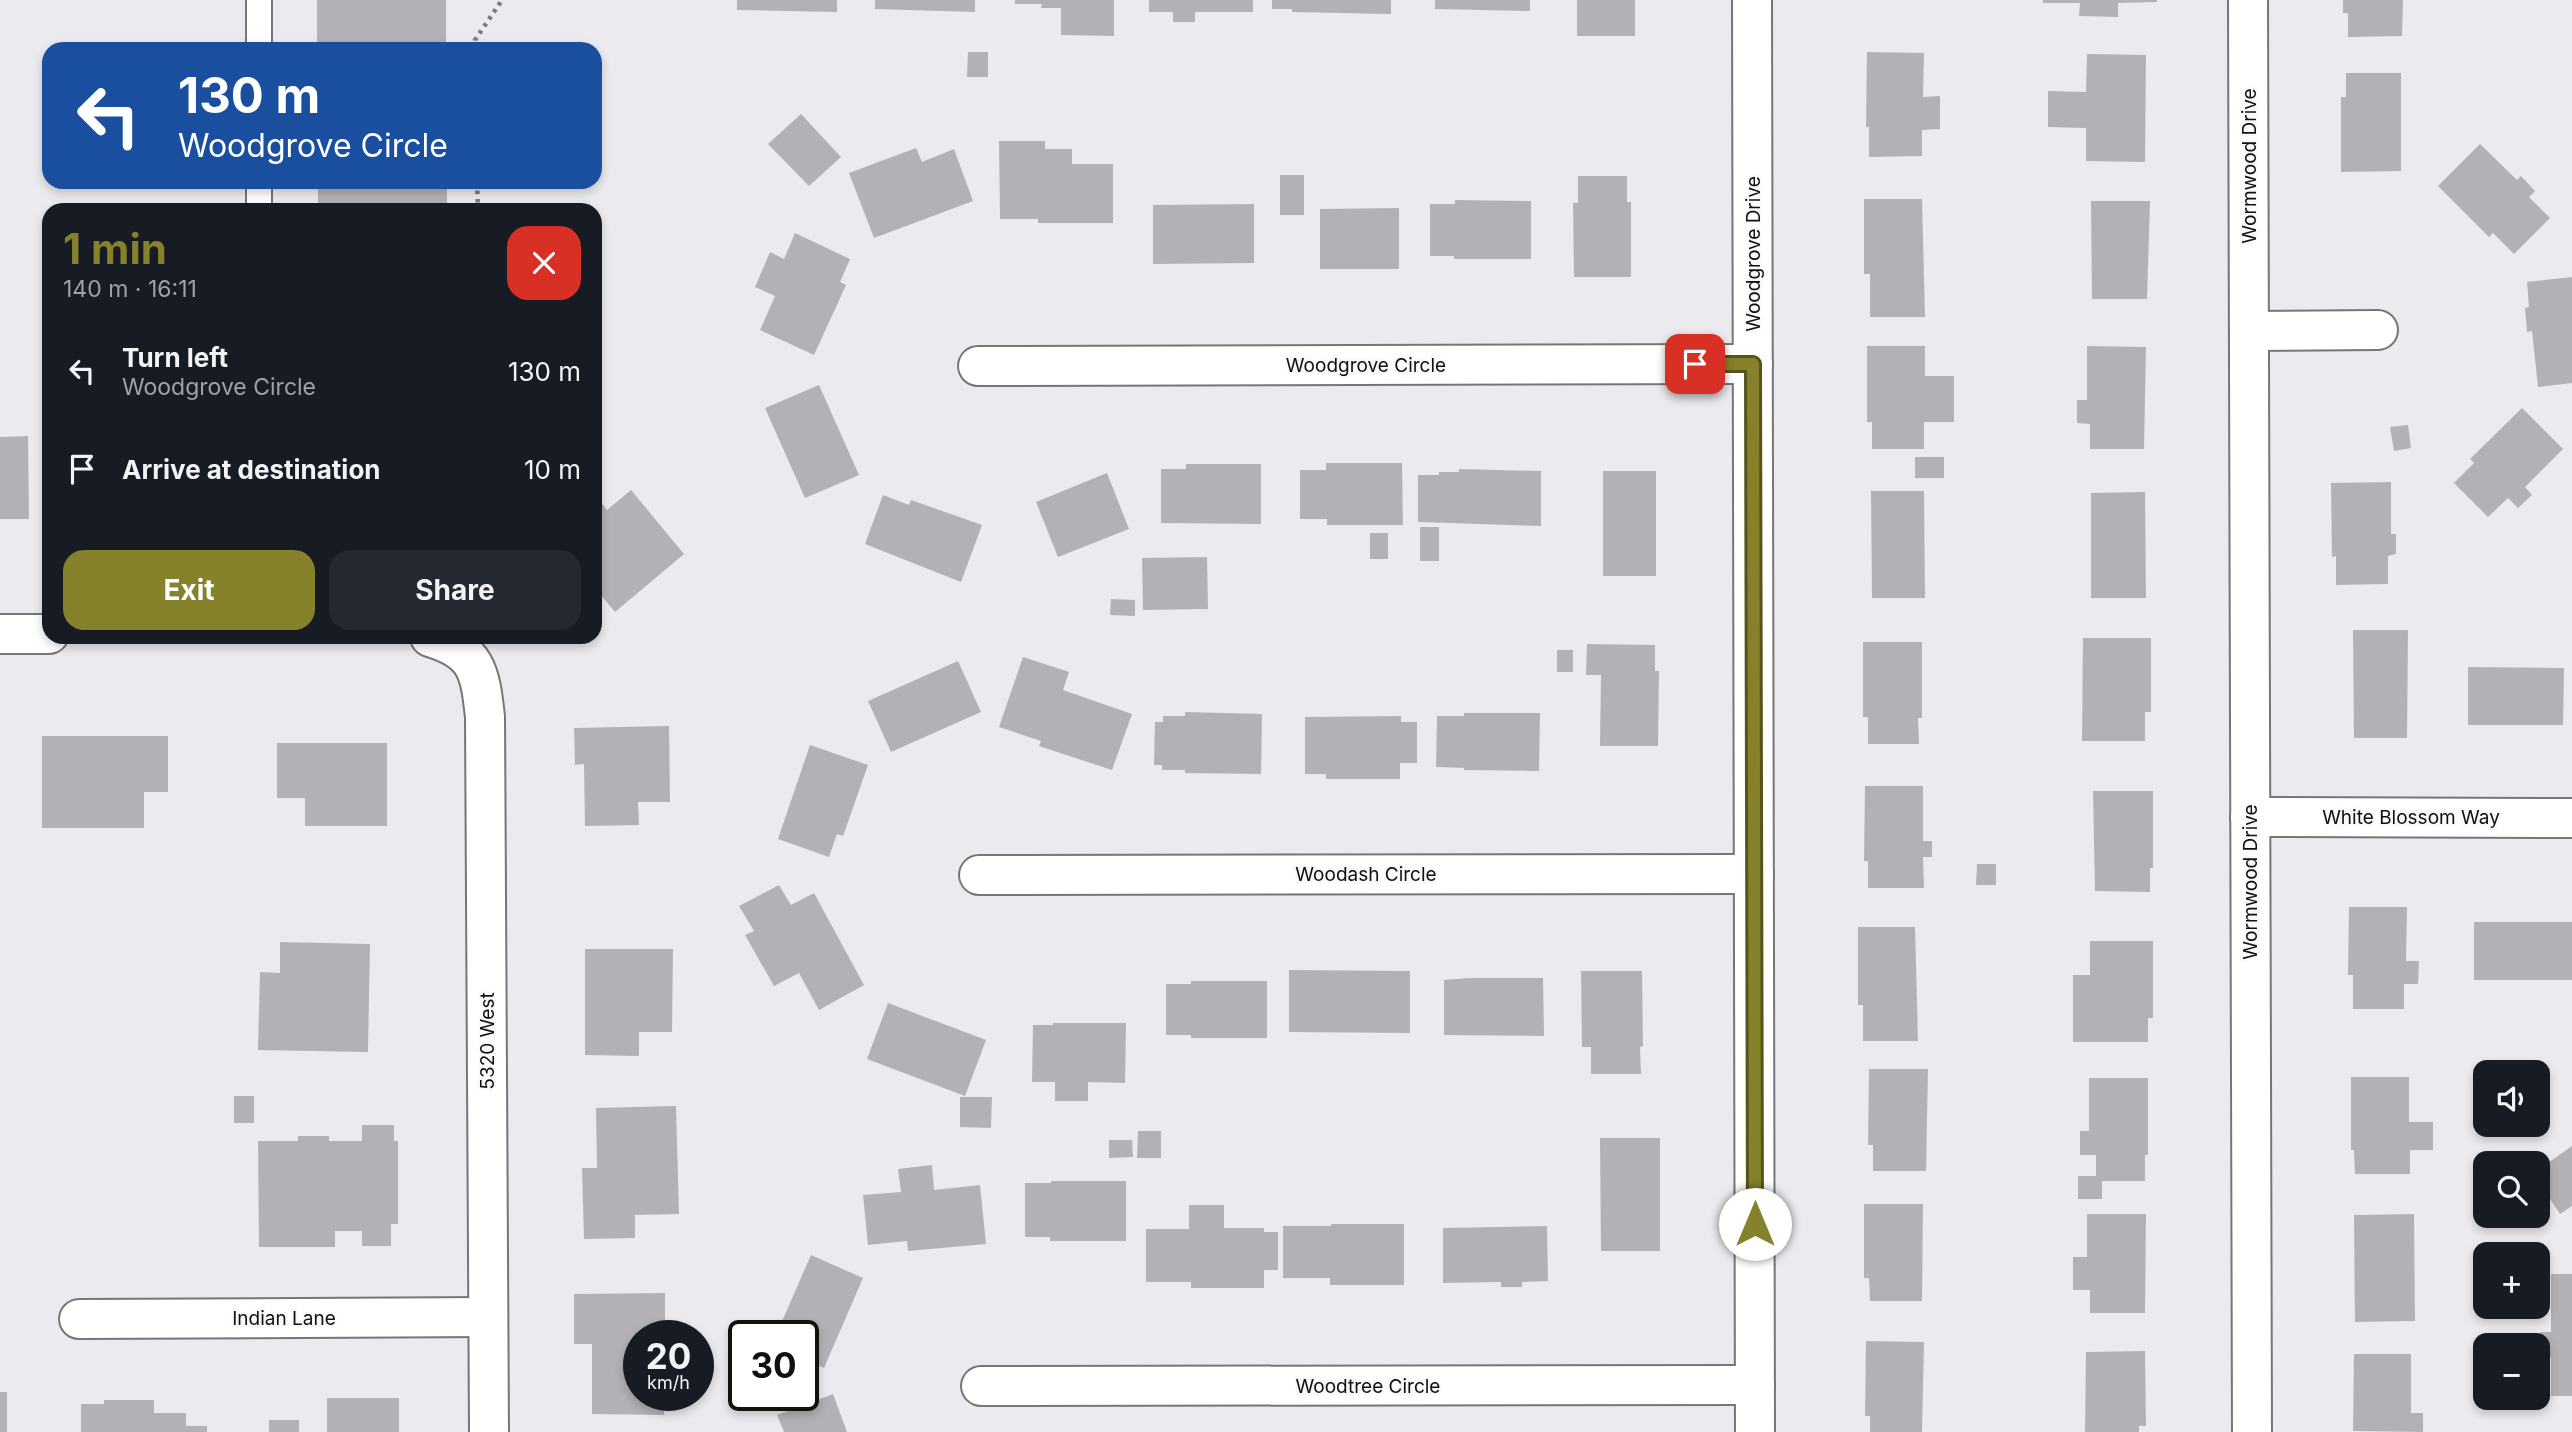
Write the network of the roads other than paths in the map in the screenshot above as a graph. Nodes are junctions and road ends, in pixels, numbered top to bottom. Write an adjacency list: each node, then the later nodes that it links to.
1 (259, 0): 4 (lane)
2 (1752, 0): 7 (street, Woodgrove Drive)
3 (2248, 0): 6 (street, Wormwood Drive)
4 (259, 42)
5 (2378, 330): 6 (street)
6 (2249, 331): 12 (street, Wormwood Drive)
7 (1753, 364): 8 (street, Woodgrove Circle); 14 (street, Woodgrove Drive)
8 (978, 366)
9 (0, 634): 10 (street)
10 (42, 634)
11 (450, 644): 16 (street, 5320 West)
12 (2250, 817): 13 (street, White Blossom Way); 22 (street, Wormwood Drive)
13 (2572, 818)
14 (1754, 874): 15 (street, Woodash Circle); 18 (street, Woodgrove Drive)
15 (979, 875)
16 (488, 1317): 17 (street, Indian Lane); 20 (street, 5320 West)
17 (79, 1319)
18 (1755, 1385): 19 (street, Woodtree Circle); 21 (street, Woodgrove Drive)
19 (981, 1386)
20 (489, 1432)
21 (1755, 1432)
22 (2252, 1432)

